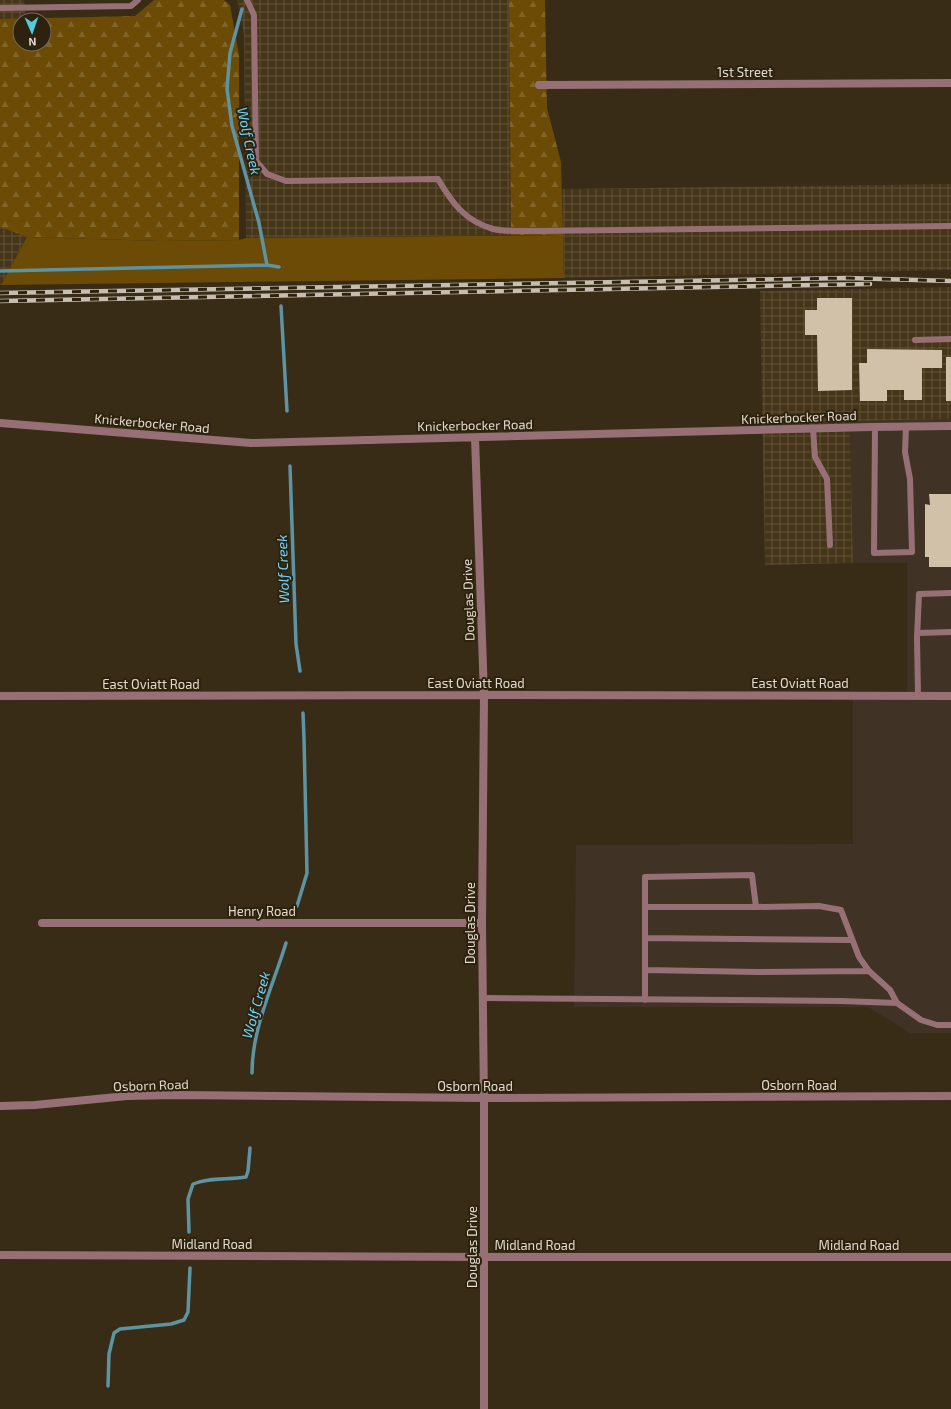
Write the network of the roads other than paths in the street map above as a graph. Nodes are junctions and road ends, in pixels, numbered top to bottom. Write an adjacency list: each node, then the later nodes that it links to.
1 (138, 0): 3 (lane)
2 (247, 0): 6 (lane)
3 (0, 8)
4 (951, 83): 5 (street, 1st Street)
5 (539, 85)
6 (951, 226)
7 (951, 339): 8 (lane)
8 (915, 340)
9 (0, 423): 14 (street, Knickerbocker Road)
10 (951, 426): 12 (street, Knickerbocker Road)
11 (875, 427): 12 (street, Knickerbocker Road); 12 (lane); 13 (street, Knickerbocker Road)
12 (906, 427)
13 (813, 428): 14 (street, Knickerbocker Road); 15 (lane)
14 (475, 438): 19 (street, Douglas Drive)
15 (830, 545)
16 (951, 593): 17 (lane)
17 (918, 632): 18 (lane); 20 (lane)
18 (951, 632)
19 (484, 695): 20 (street, East Oviatt Road); 21 (street, East Oviatt Road); 26 (street, Douglas Drive)
20 (918, 695): 22 (street, East Oviatt Road)
21 (0, 696)
22 (951, 696)
23 (645, 907): 24 (lane); 24 (lane); 27 (lane)
24 (756, 907): 28 (lane)
25 (42, 923): 26 (street, Henry Road)
26 (482, 923): 31 (street, Douglas Drive)
27 (645, 938): 28 (lane); 29 (lane)
28 (852, 940): 30 (lane)
29 (645, 970): 30 (lane); 32 (lane)
30 (869, 971): 33 (lane)
31 (483, 998): 32 (lane); 36 (street, Douglas Drive)
32 (645, 1000): 33 (lane)
33 (896, 1003): 34 (lane)
34 (951, 1025)
35 (951, 1096): 36 (street, Osborn Road)
36 (484, 1098): 37 (street, Osborn Road); 39 (street, Douglas Drive)
37 (0, 1106)
38 (0, 1255): 39 (street, Midland Road)
39 (484, 1257): 40 (street, Midland Road); 41 (street, Douglas Drive)
40 (951, 1257)
41 (484, 1409)

